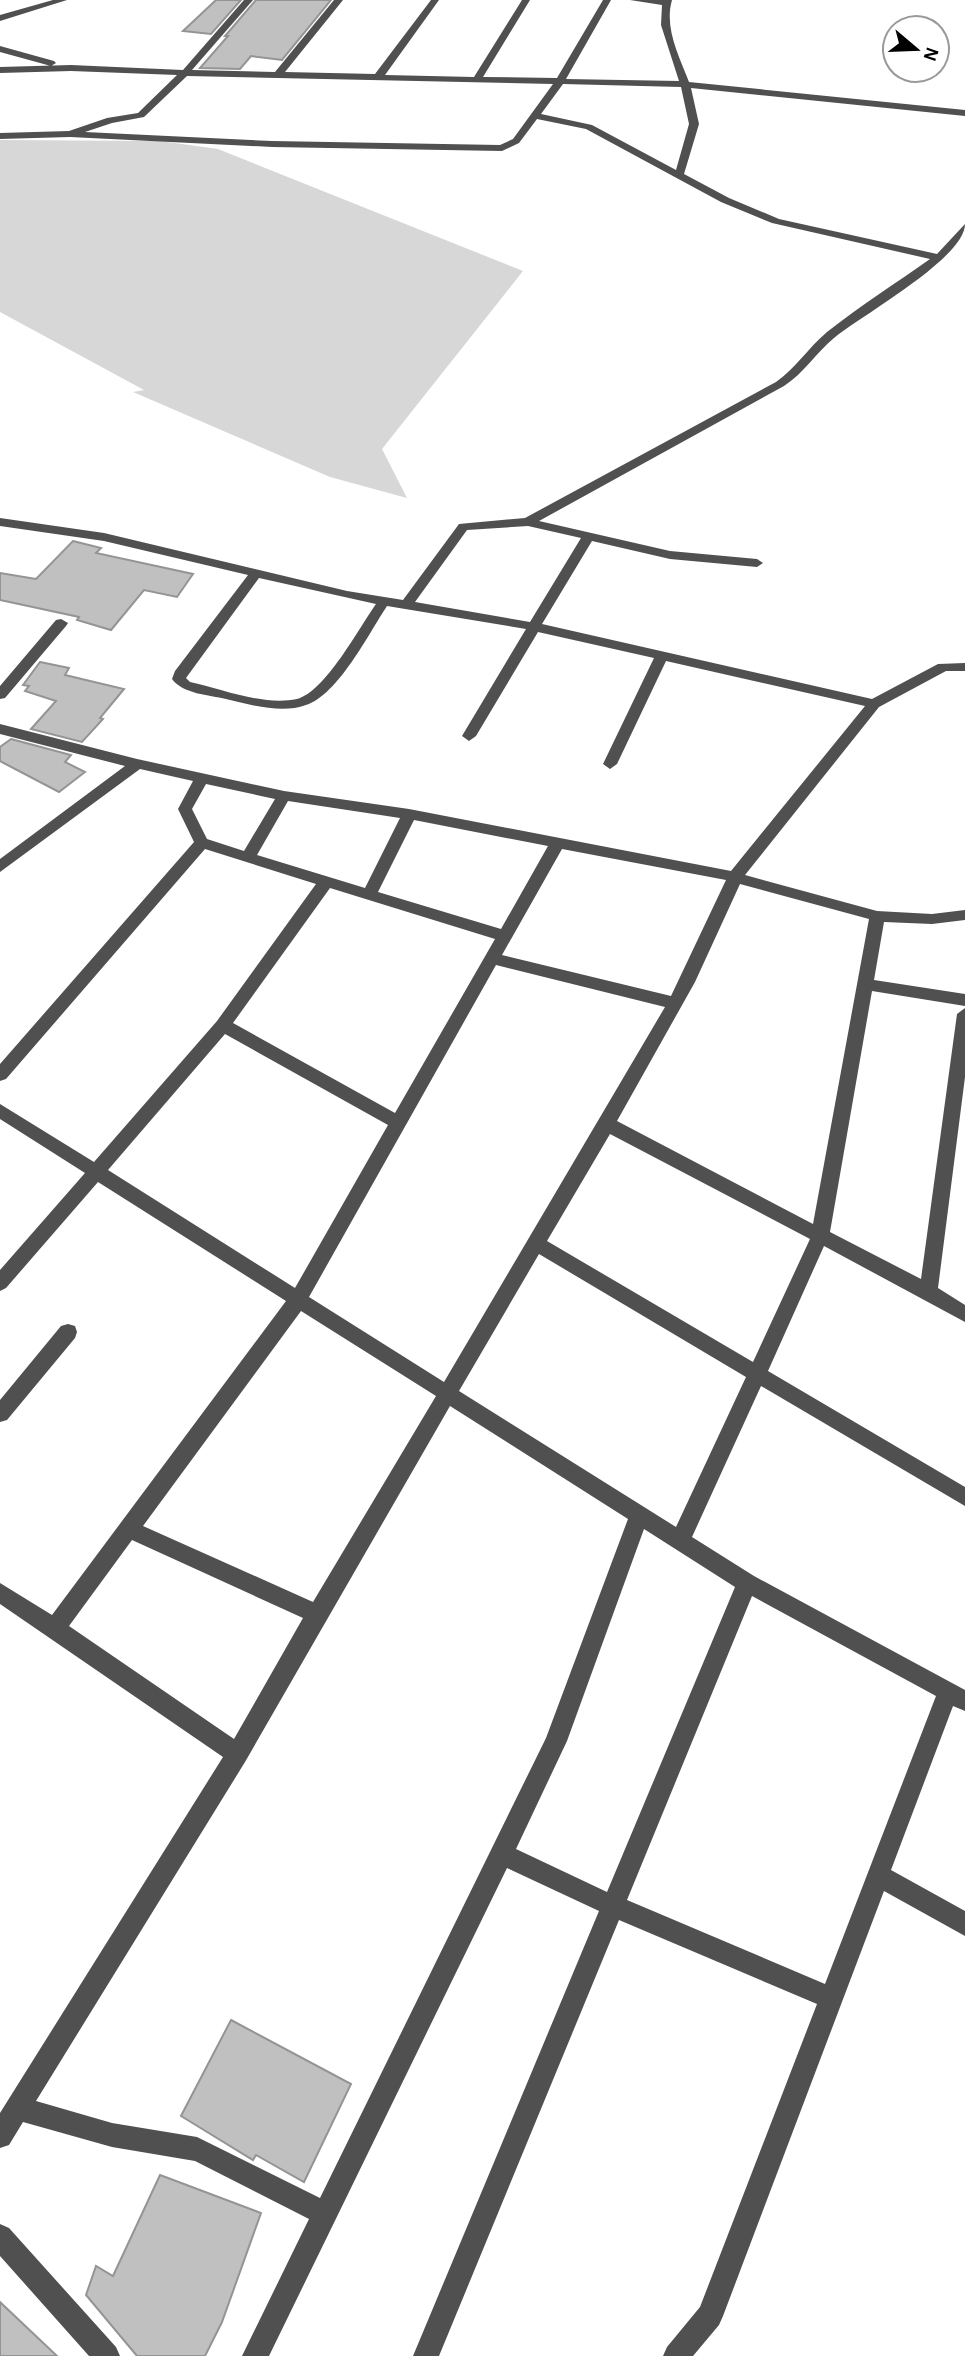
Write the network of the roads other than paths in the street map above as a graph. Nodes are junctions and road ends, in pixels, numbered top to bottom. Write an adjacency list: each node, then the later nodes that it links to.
1 (63, 0): 9 (street)
2 (249, 0): 13 (street)
3 (339, 0): 14 (street)
4 (435, 0): 15 (street)
5 (526, 0): 16 (street)
6 (607, 0): 17 (street)
7 (634, 0): 8 (street)
8 (666, 2): 18 (street)
9 (0, 18)
10 (0, 49): 11 (street)
11 (71, 68): 12 (street); 13 (street)
12 (0, 70)
13 (185, 73): 14 (street); 21 (street)
14 (278, 75): 15 (street)
15 (378, 77): 16 (street)
16 (477, 79): 17 (street)
17 (561, 80): 18 (street); 20 (street)
18 (684, 84): 19 (street); 23 (street)
19 (965, 113)
20 (535, 116): 21 (street); 23 (street)
21 (70, 134): 22 (street)
22 (0, 136)
23 (679, 175): 25 (street)
24 (965, 227): 25 (street)
25 (939, 258): 27 (street)
26 (0, 522): 30 (street)
27 (528, 522): 28 (street); 32 (street)
28 (588, 537): 29 (street); 34 (street)
29 (757, 563)
30 (256, 573): 31 (street); 31 (street)
31 (384, 601): 32 (street)
32 (405, 606): 34 (street)
33 (61, 623): 37 (street)
34 (536, 628): 35 (street); 40 (street)
35 (661, 657): 38 (street); 42 (street)
36 (965, 667): 38 (street)
37 (0, 695)
38 (874, 704): 50 (street)
39 (0, 729): 41 (street)
40 (469, 736)
41 (137, 764): 43 (street); 49 (street)
42 (610, 764)
43 (202, 778): 44 (street); 47 (street)
44 (284, 796): 45 (street); 48 (street)
45 (409, 814): 46 (street); 52 (street)
46 (558, 842): 50 (street); 55 (street)
47 (202, 843): 48 (street); 62 (street)
48 (248, 857): 51 (street)
49 (0, 867)
50 (735, 877): 54 (street); 59 (street)
51 (327, 880): 52 (street); 61 (street)
52 (370, 893): 55 (street)
53 (965, 915): 54 (street)
54 (877, 916): 57 (street)
55 (505, 936): 56 (street)
56 (492, 958): 59 (street); 65 (street)
57 (865, 984): 58 (street); 68 (street)
58 (965, 1000)
59 (674, 1003): 66 (street)
60 (965, 1014): 63 (street)
61 (223, 1025): 65 (street); 67 (street)
62 (0, 1075)
63 (958, 1107): 71 (street)
64 (0, 1111): 67 (street)
65 (398, 1123): 72 (street)
66 (607, 1124): 68 (street); 69 (street)
67 (98, 1173): 70 (street); 72 (street)
68 (820, 1236): 71 (street); 75 (street)
69 (537, 1244): 75 (street); 76 (street)
70 (0, 1283)
71 (928, 1292): 73 (street)
72 (298, 1300): 76 (street); 80 (street)
73 (965, 1314)
74 (68, 1332): 77 (street)
75 (757, 1374): 78 (street); 81 (street)
76 (446, 1395): 79 (street); 84 (street)
77 (0, 1414)
78 (965, 1497)
79 (639, 1516): 81 (street); 88 (street)
80 (128, 1529): 84 (street); 85 (street)
81 (680, 1541): 82 (street)
82 (747, 1583): 86 (street); 90 (street)
83 (0, 1593): 85 (street)
84 (317, 1614): 87 (street)
85 (55, 1628): 87 (street)
86 (956, 1696): 89 (street)
87 (237, 1754): 93 (street)
88 (504, 1855): 90 (street); 95 (street)
89 (878, 1875): 91 (street); 92 (street)
90 (613, 1906): 92 (street); 97 (street)
91 (965, 1924)
92 (831, 1998): 100 (street)
93 (17, 2108): 94 (street); 95 (street)
94 (0, 2136)
95 (325, 2214): 99 (street)
96 (0, 2237): 98 (street)
97 (431, 2354)
98 (107, 2356)
99 (255, 2356)
100 (676, 2356)

